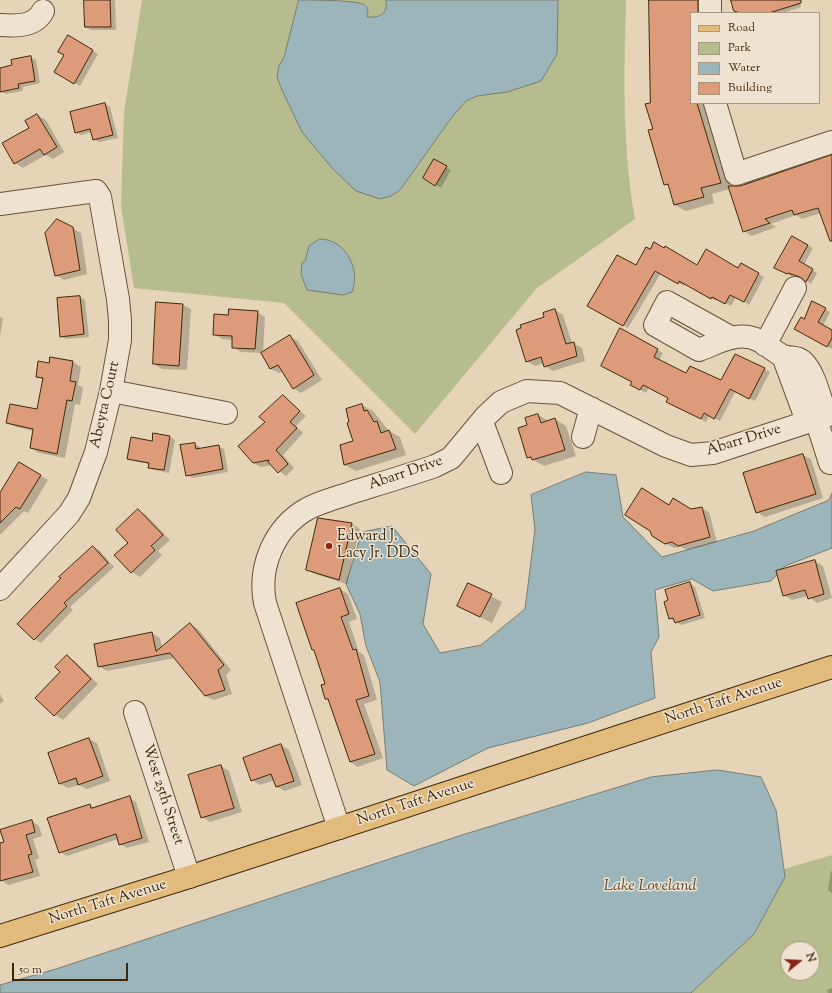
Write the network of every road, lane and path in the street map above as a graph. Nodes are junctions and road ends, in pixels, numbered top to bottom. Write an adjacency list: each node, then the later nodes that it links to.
1 (710, 0): 3 (street)
2 (43, 11): 4 (street)
3 (710, 12)
4 (0, 25)
5 (715, 104): 6 (street)
6 (832, 142)
7 (0, 204): 11 (street, Abeyta Court)
8 (795, 288): 10 (street)
9 (732, 338): 10 (street)
10 (774, 350): 14 (street)
11 (111, 391): 13 (street); 19 (street, Abeyta Court)
12 (592, 408): 14 (street, Abarr Drive); 15 (street, Abarr Drive); 16 (street)
13 (226, 414)
14 (820, 418): 17 (street)
15 (482, 422): 18 (street); 22 (street, Abarr Drive)
16 (583, 437)
17 (830, 463)
18 (501, 472)
19 (0, 589)
20 (832, 667): 22 (main road, North Taft Avenue)
21 (135, 712): 23 (street, West 25th Street)
22 (339, 828): 23 (main road, North Taft Avenue)
23 (189, 877): 24 (main road, North Taft Avenue)
24 (0, 936)

